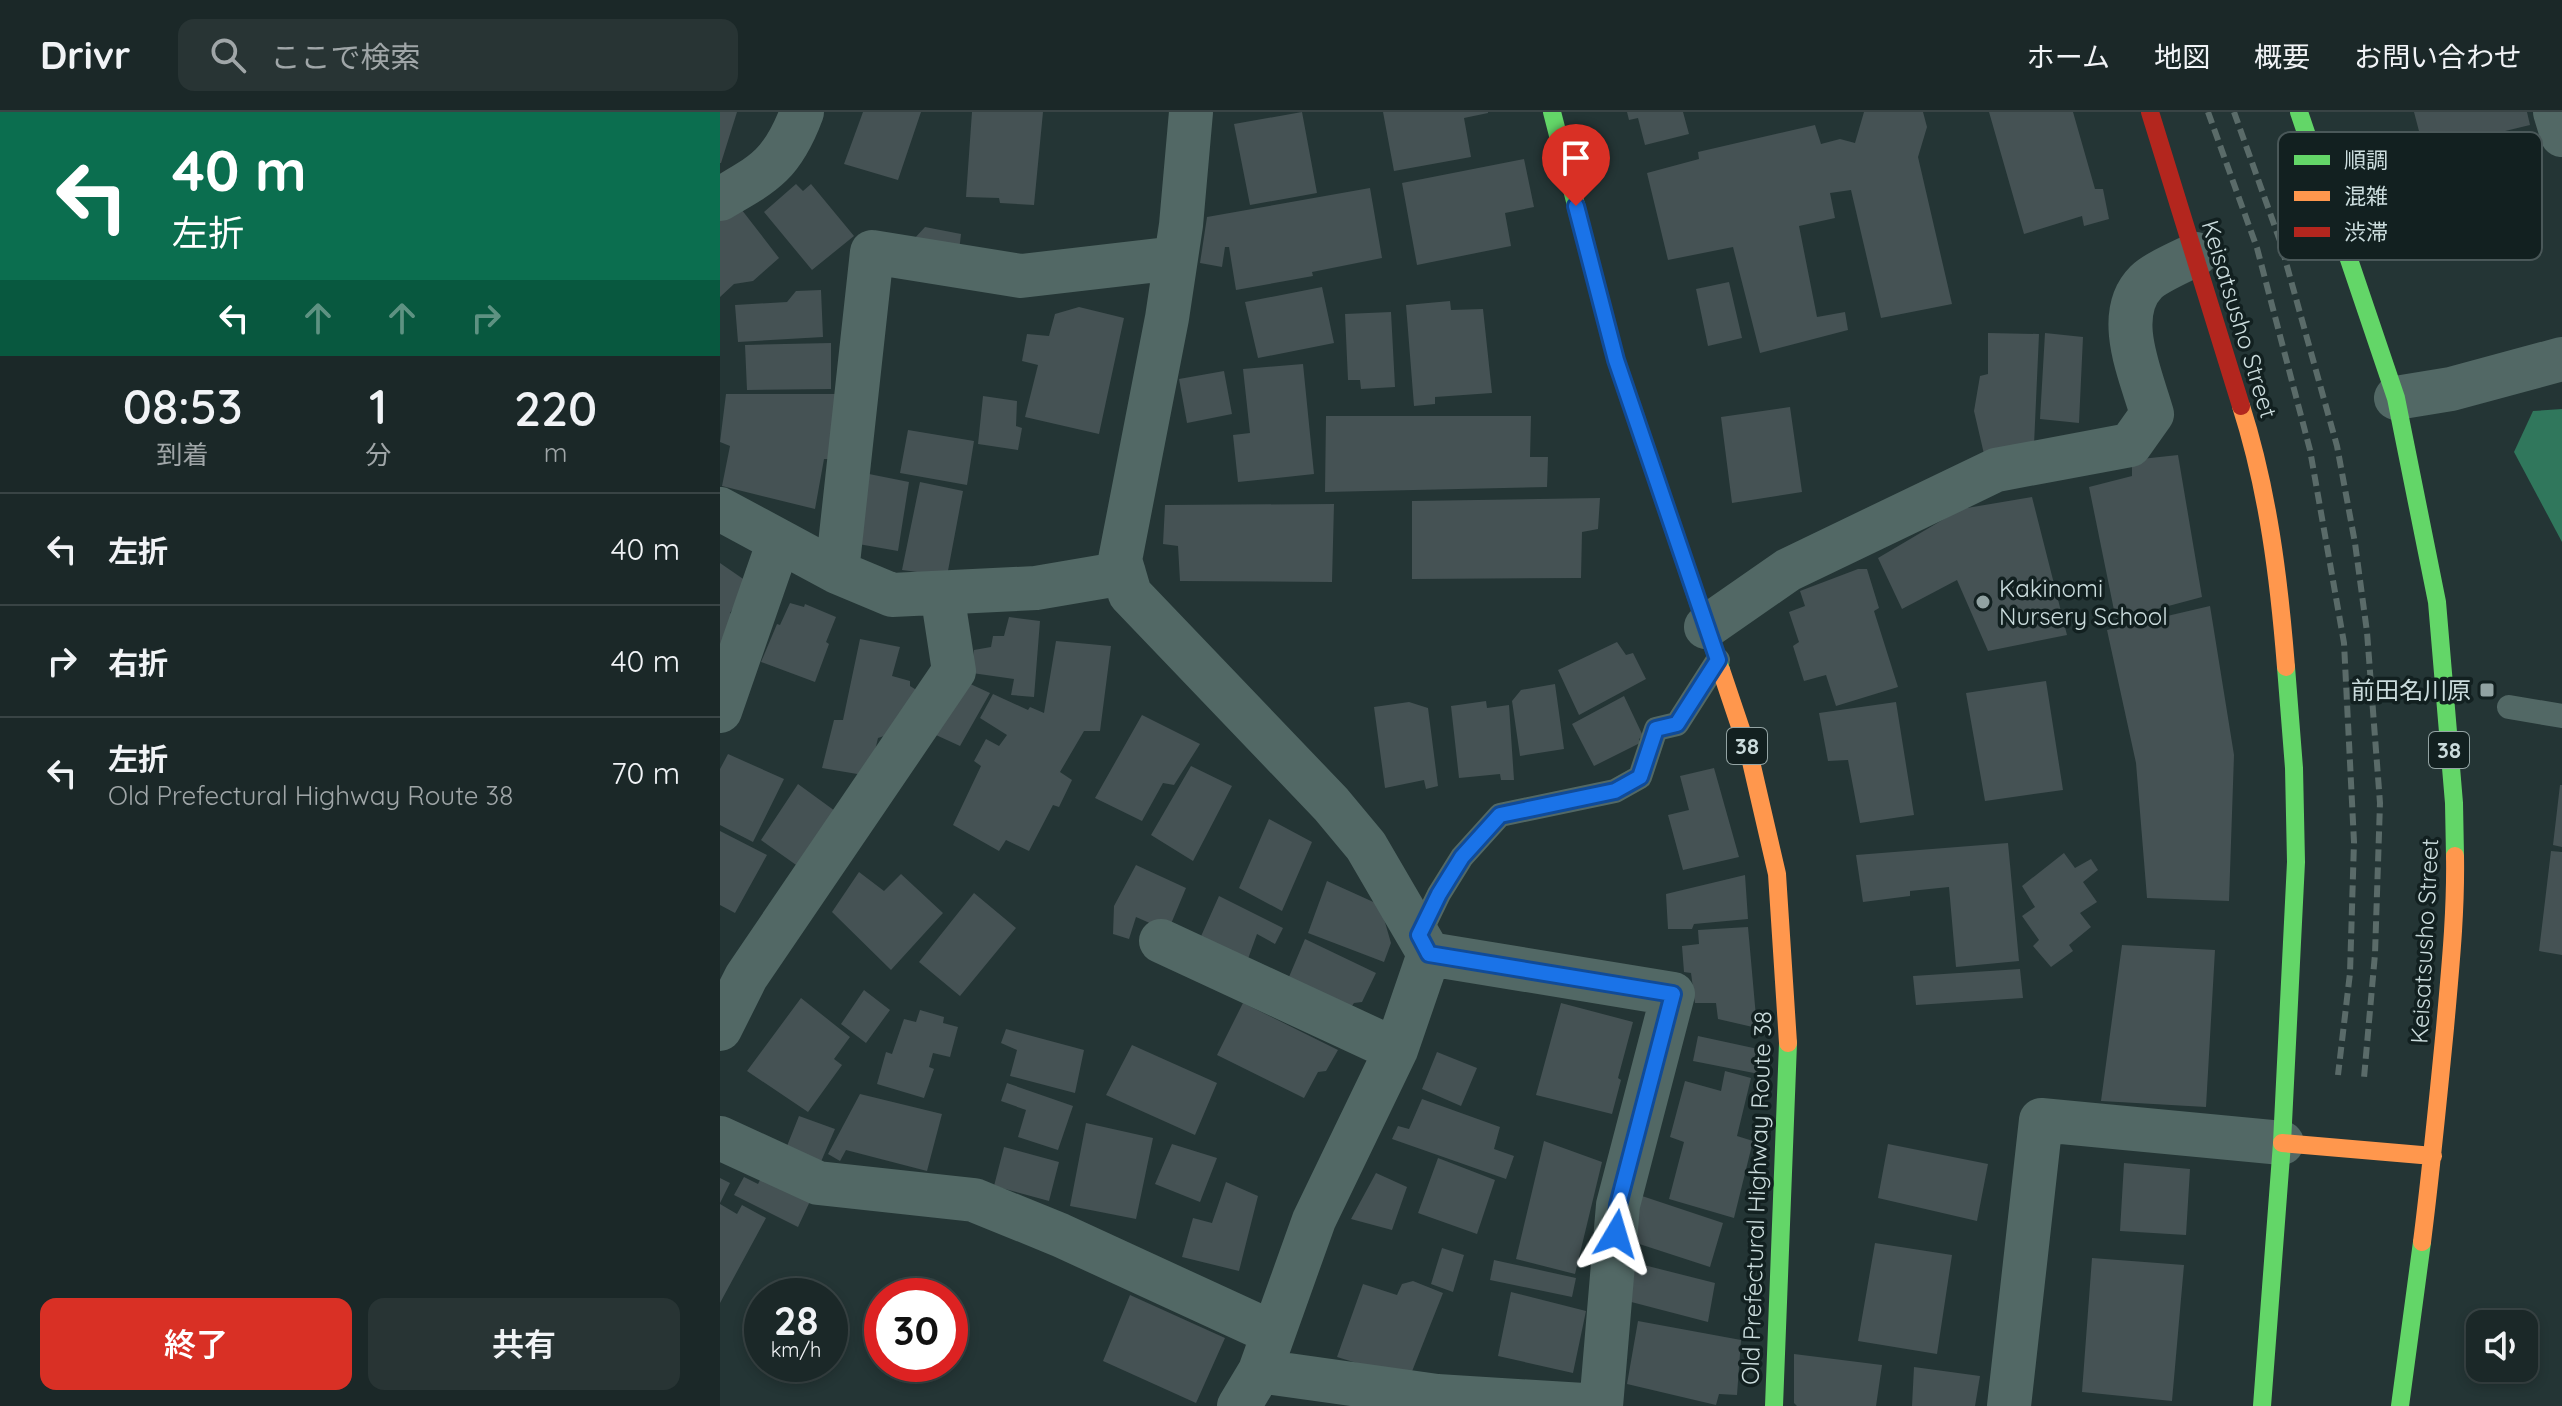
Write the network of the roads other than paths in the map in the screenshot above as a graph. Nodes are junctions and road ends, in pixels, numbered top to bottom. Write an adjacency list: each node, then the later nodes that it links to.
1 (802, 112): 9 (street)
2 (1191, 112): 11 (street)
3 (1552, 112): 20 (main road, Old Prefectural Highway Route 38 / 38)
4 (2150, 112): 10 (main road, Keisatsusho Street)
5 (2299, 112): 7 (main road, Keisatsusho Street / 38)
6 (2555, 112): 8 (street)
7 (2306, 132)
8 (2562, 135)
9 (720, 199)
10 (2196, 254): 20 (street); 29 (main road, Keisatsusho Street)
11 (1176, 258): 17 (street); 18 (street)
12 (2351, 260): 14 (main road, Keisatsusho Street / 38)
13 (2562, 359): 14 (street)
14 (2396, 398): 30 (main road, Keisatsusho Street / 38)
15 (720, 509): 16 (street)
16 (779, 541): 17 (street); 22 (street)
17 (837, 572): 19 (street)
18 (1124, 573): 19 (street); 25 (street)
19 (942, 593): 26 (street)
20 (1712, 643): 25 (lane); 34 (main road, Old Prefectural Highway Route 38 / 38)
21 (2509, 707): 23 (lane)
22 (720, 711)
23 (2562, 716)
24 (1161, 941): 27 (street)
25 (1424, 945): 27 (street); 33 (street)
26 (720, 1029)
27 (1396, 1050): 31 (street)
28 (720, 1138): 31 (street)
29 (2282, 1143): 30 (main road); 35 (street); 36 (main road, Keisatsusho Street)
30 (2433, 1156): 37 (main road, Keisatsusho Street / 38)
31 (1257, 1370): 32 (street)
32 (1436, 1401): 33 (street)
33 (1601, 1406)
34 (1774, 1406)
35 (2009, 1406)
36 (2262, 1406)
37 (2400, 1406)

